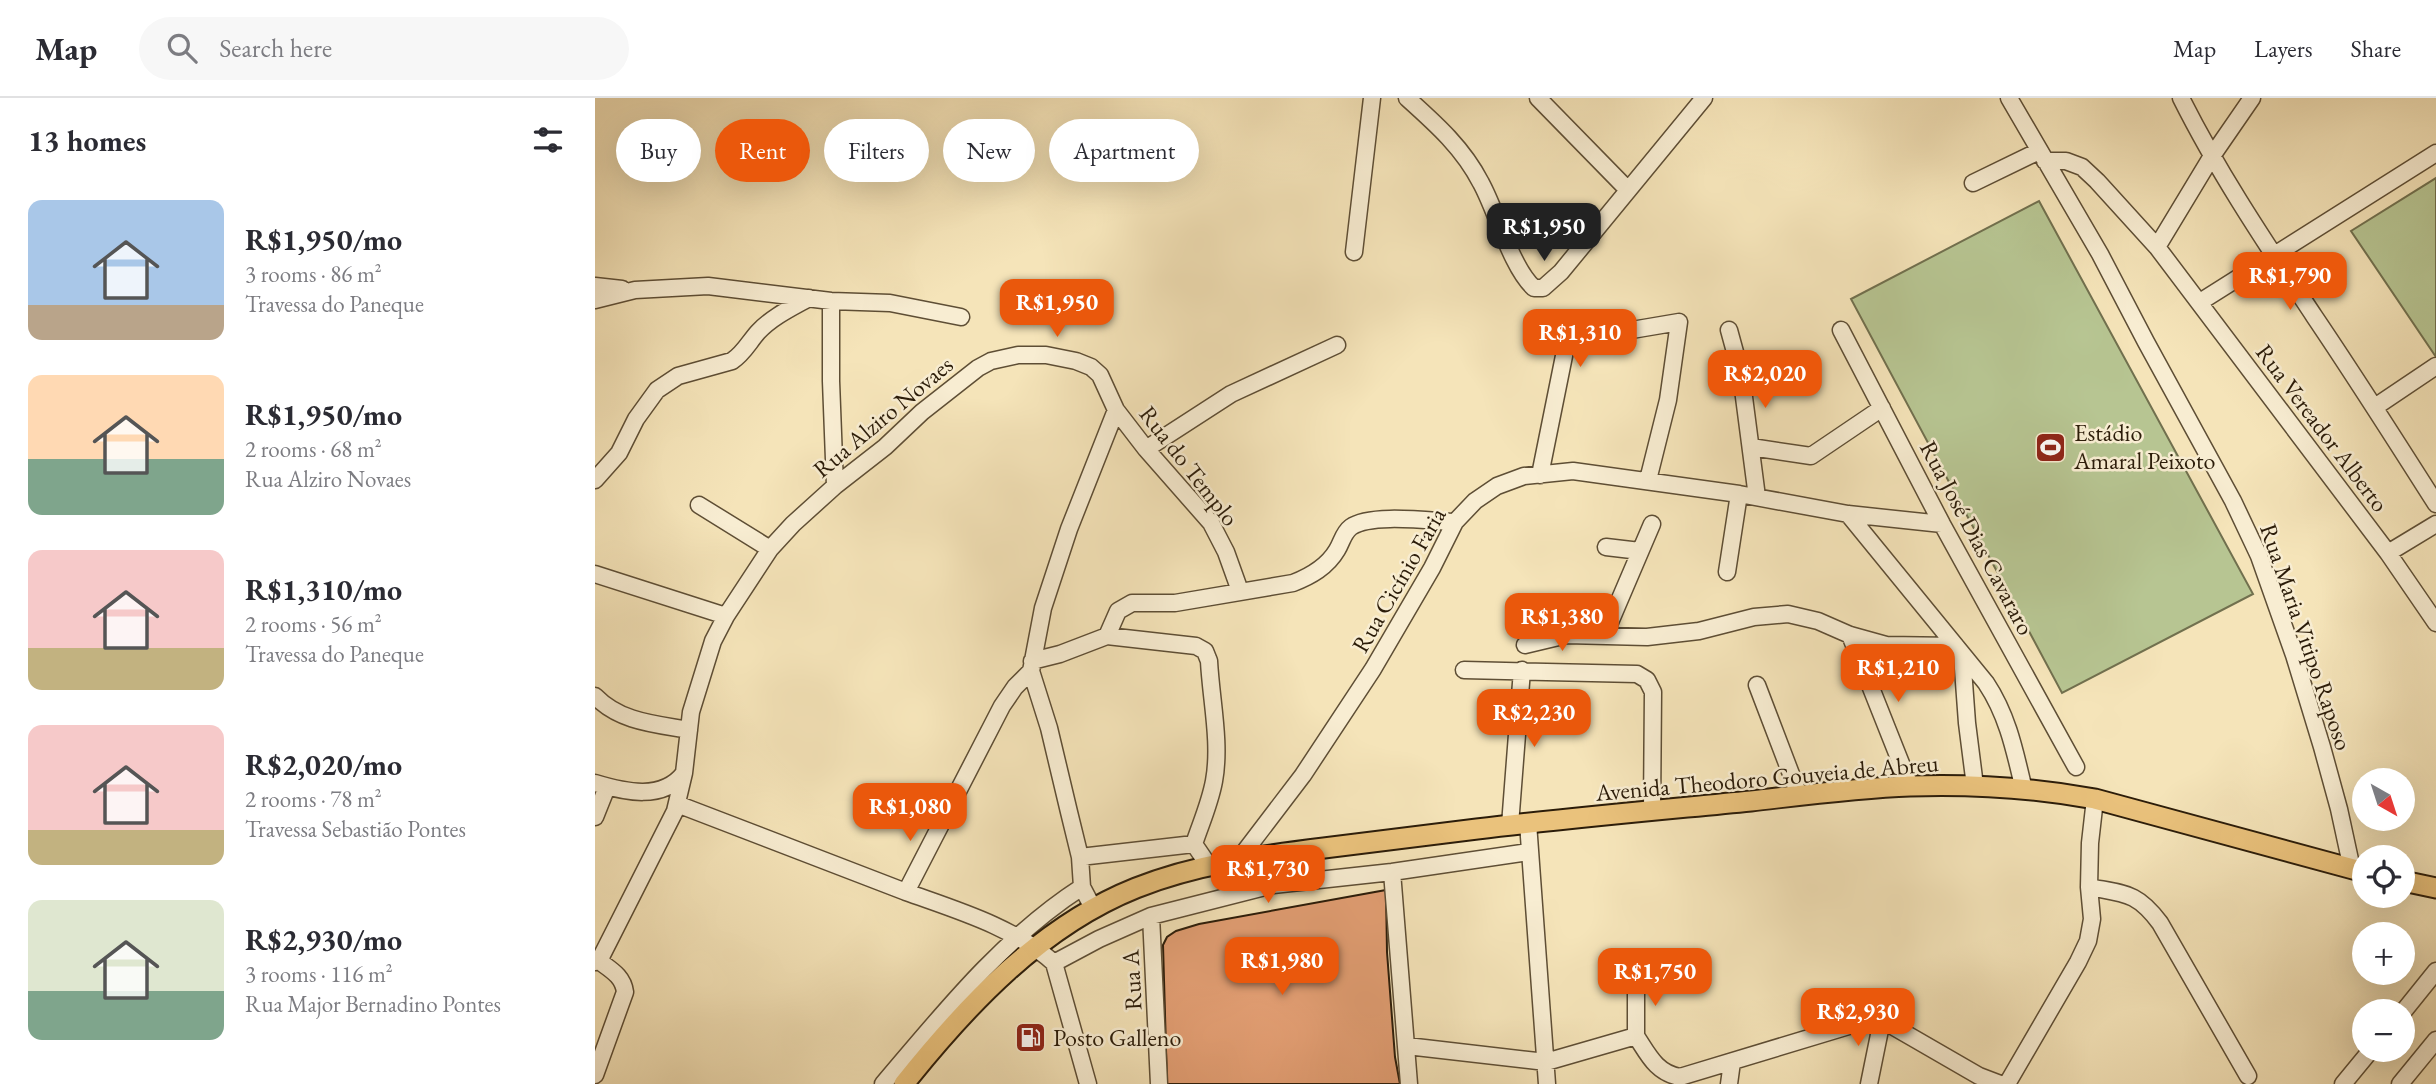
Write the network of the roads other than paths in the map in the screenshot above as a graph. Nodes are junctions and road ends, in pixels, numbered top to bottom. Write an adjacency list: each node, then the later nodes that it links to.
1 (1372, 98): 14 (street)
2 (1407, 98): 12 (street)
3 (1538, 98): 12 (street)
4 (1704, 98): 12 (street)
5 (2009, 98): 9 (street, Rua Maria Vitipo Raposo)
6 (2181, 98): 10 (street)
7 (2252, 98): 10 (street)
8 (2436, 153): 15 (street)
9 (2042, 156): 11 (street); 13 (street, Rua Vereador Alberto); 78 (street, Rua Maria Vitipo Raposo)
10 (2212, 156): 13 (street); 15 (street)
11 (1973, 183)
12 (1628, 190)
13 (2157, 247): 21 (street, Rua Vereador Alberto)
14 (1354, 252)
15 (2274, 255): 21 (street); 27 (street)
16 (595, 286): 17 (street)
17 (635, 290): 18 (street); 19 (street)
18 (809, 298): 20 (street); 33 (street)
19 (595, 300)
20 (831, 301): 22 (street); 35 (street)
21 (2200, 302): 48 (street, Rua Vereador Alberto)
22 (961, 317)
23 (1729, 330): 30 (street)
24 (1840, 330): 28 (street, Rua José Dias Cavararo)
25 (1337, 345): 31 (street)
26 (2436, 366): 27 (street)
27 (2375, 407): 38 (street)
28 (1882, 408): 30 (street); 43 (street, Rua José Dias Cavararo)
29 (1116, 410): 31 (street, Rua do Templo); 35 (street, Rua Alziro Novaes); 59 (street)
30 (1751, 447): 37 (street)
31 (1146, 449): 51 (street, Rua do Templo)
32 (1539, 475): 34 (street, Rua Cicínio Faria); 34 (street); 41 (street, Rua Cicínio Faria)
33 (595, 480)
34 (1648, 480): 36 (street, Rua Cicínio Faria)
35 (835, 486): 46 (street, Rua Alziro Novaes)
36 (1739, 494): 37 (street, Rua Cicínio Faria); 49 (street)
37 (1757, 497): 40 (street, Rua Cicínio Faria)
38 (2436, 504)
39 (699, 505): 46 (street)
40 (1848, 514): 43 (street, Rua Cicínio Faria); 58 (street)
41 (1455, 522): 51 (street); 81 (street, Rua Cicínio Faria)
42 (1652, 524): 47 (street)
43 (1942, 524): 65 (street, Rua José Dias Cavararo)
44 (2436, 524): 48 (street)
45 (1606, 547): 47 (street)
46 (770, 549): 52 (street, Rua Alziro Novaes)
47 (1640, 551): 54 (street)
48 (2388, 553): 53 (street, Rua Vereador Alberto)
49 (1727, 572)
50 (595, 574): 52 (street)
51 (1240, 591): 56 (street)
52 (726, 615): 64 (street, Rua Alziro Novaes)
53 (2436, 623)
54 (1605, 634): 55 (street); 57 (street)
55 (1850, 635): 58 (street); 68 (street)
56 (1107, 636): 59 (street); 77 (street)
57 (1525, 645)
58 (1959, 650): 69 (street); 70 (street)
59 (1032, 666): 80 (street); 89 (street)
60 (1464, 670): 61 (street)
61 (1522, 670): 74 (street); 76 (street)
62 (1757, 685): 71 (street)
63 (595, 696): 64 (street)
64 (689, 730): 66 (street, Rua Alziro Novaes)
65 (2076, 767)
66 (684, 773): 67 (street); 73 (street, Rua Alziro Novaes)
67 (601, 785): 75 (street)
68 (1910, 786): 69 (main road, Avenida Theodoro Gouveia de Abreu); 71 (main road, Avenida Theodoro Gouveia de Abreu)
69 (1975, 786): 70 (main road, Avenida Theodoro Gouveia de Abreu)
70 (2024, 790): 72 (main road, Avenida Theodoro Gouveia de Abreu)
71 (1800, 795): 74 (main road, Avenida Theodoro Gouveia de Abreu)
72 (2095, 799): 83 (main road, Avenida Theodoro Gouveia de Abreu); 87 (street)
73 (677, 804): 89 (street); 94 (street, Rua Alziro Novaes)
74 (1651, 810): 76 (main road, Avenida Theodoro Gouveia de Abreu)
75 (595, 817)
76 (1519, 824): 79 (street); 81 (main road, Avenida Theodoro Gouveia de Abreu)
77 (1193, 844): 80 (street); 82 (street)
78 (2352, 847)
79 (1529, 852): 84 (street); 105 (street)
80 (1080, 857): 86 (street)
81 (1239, 859): 82 (main road, Avenida Theodoro Gouveia de Abreu)
82 (1209, 866): 90 (main road, Avenida Theodoro Gouveia de Abreu)
83 (2352, 869)
84 (1392, 872): 91 (street); 104 (street)
85 (2415, 883): 88 (main road)
86 (1082, 887): 90 (street); 92 (street)
87 (2089, 887): 109 (street); 119 (street)
88 (2436, 888)
89 (906, 892): 92 (street)
90 (1093, 908): 93 (main road, Avenida Theodoro Gouveia de Abreu)
91 (1151, 916): 95 (street); 113 (street, Rua A)
92 (1017, 937): 93 (street); 110 (street)
93 (1036, 947): 95 (street); 111 (main road, Avenida Theodoro Gouveia de Abreu)
94 (597, 962): 100 (street)
95 (1054, 963): 112 (street)
96 (2436, 971): 98 (street)
97 (1636, 980): 101 (street)
98 (2413, 999)
99 (1882, 1020): 106 (street); 117 (street); 118 (street)
100 (611, 1032): 103 (street); 108 (street)
101 (1636, 1035): 105 (street); 106 (street)
102 (2436, 1040): 121 (street)
103 (595, 1044)
104 (1406, 1046): 105 (street); 114 (street)
105 (1546, 1062): 115 (street)
106 (1732, 1062): 116 (street)
107 (2361, 1062): 120 (street)
108 (595, 1075)
109 (2248, 1076)
110 (883, 1084)
111 (904, 1084)
112 (1087, 1084)
113 (1159, 1084)
114 (1409, 1084)
115 (1547, 1084)
116 (1729, 1084)
117 (1869, 1084)
118 (2000, 1084)
119 (2007, 1084)
120 (2343, 1084)
121 (2400, 1084)

